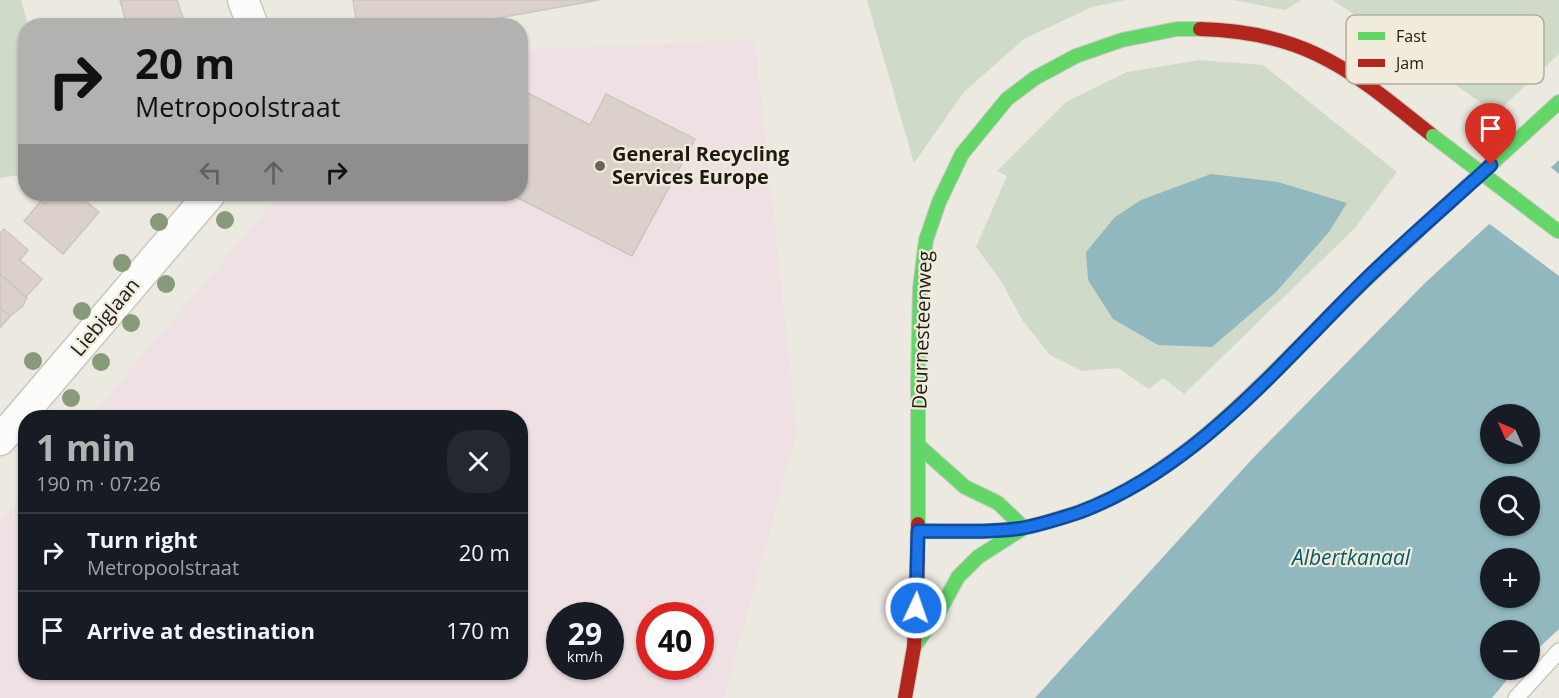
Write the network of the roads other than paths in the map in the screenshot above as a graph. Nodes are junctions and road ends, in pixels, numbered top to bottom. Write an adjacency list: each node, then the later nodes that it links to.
1 (243, 0): 2 (street)
2 (250, 18)
3 (1346, 72): 11 (street, Deurnesteenweg, bridge)
4 (1365, 84): 7 (street, Deurnesteenweg, bridge)
5 (1559, 102): 12 (street)
6 (204, 201): 8 (street, Liebiglaan)
7 (1559, 232)
8 (26, 410)
9 (18, 419): 10 (street, Liebiglaan)
10 (0, 440)
11 (919, 446): 12 (street); 13 (street, Deurnesteenweg)
12 (1024, 528): 13 (street); 14 (street)
13 (918, 531): 14 (street, Deurnesteenweg)
14 (914, 647): 16 (street, Deurnesteenweg)
15 (1559, 651): 17 (lane)
16 (905, 698)
17 (1516, 698)

